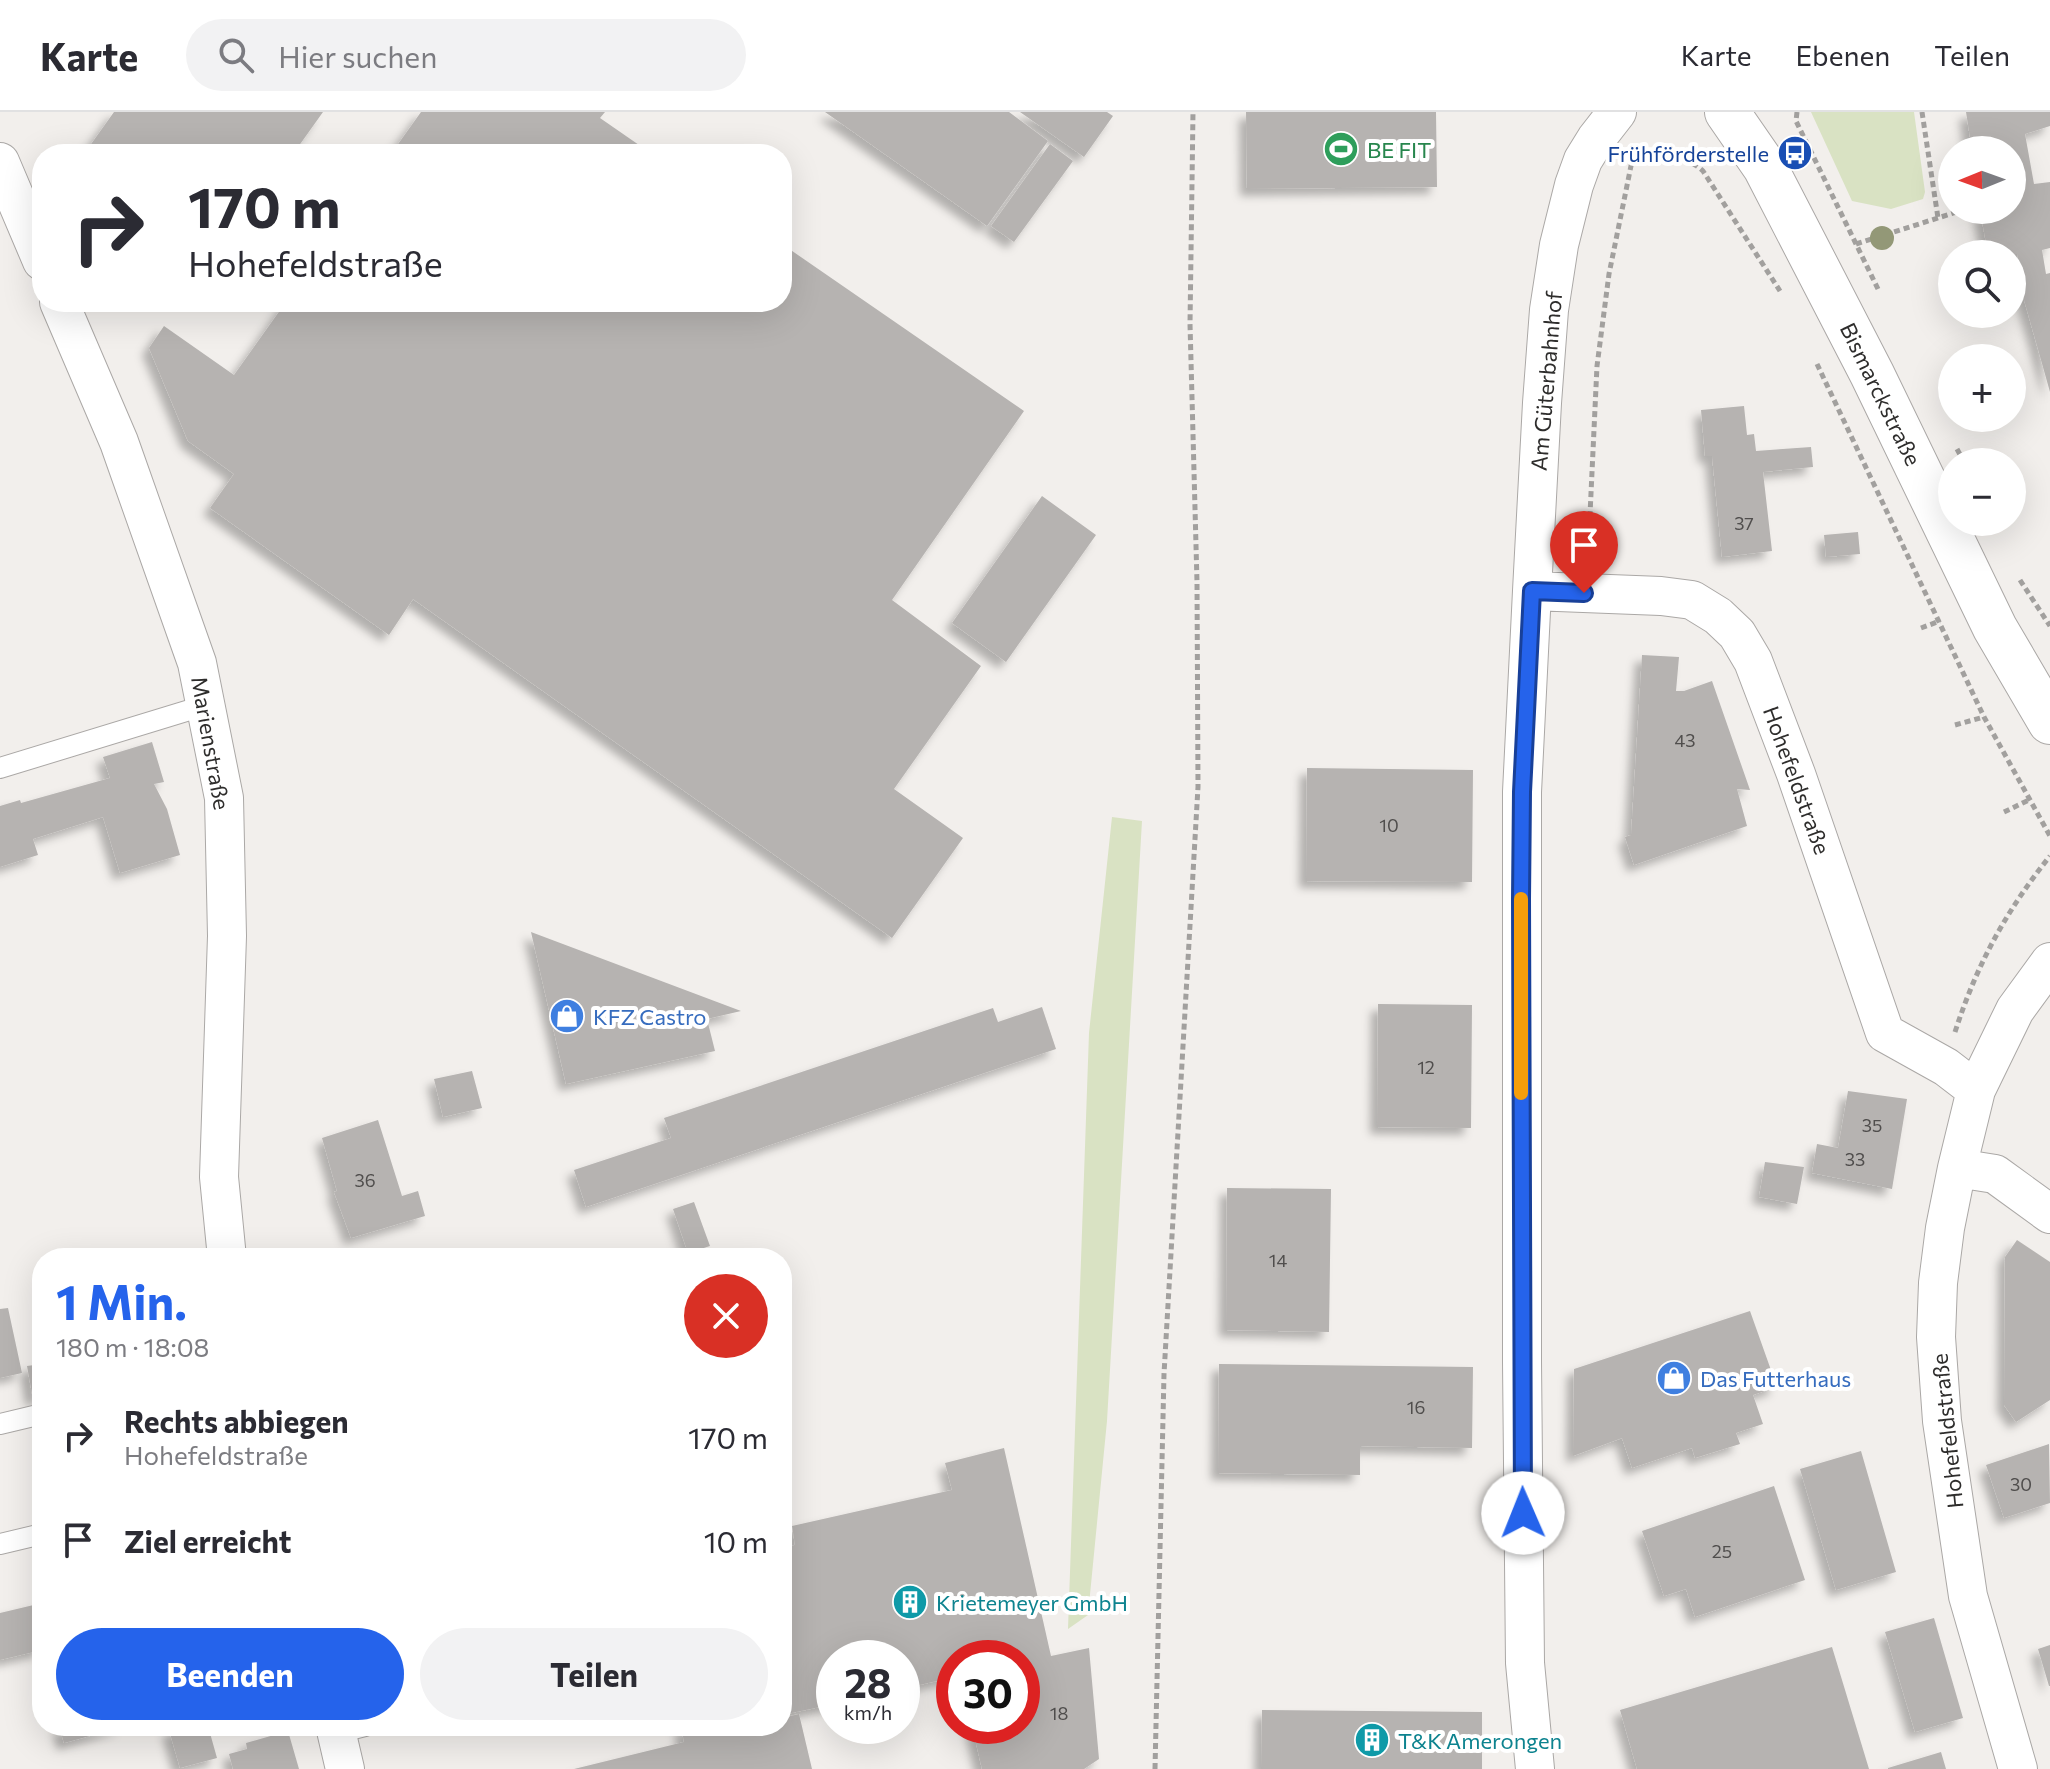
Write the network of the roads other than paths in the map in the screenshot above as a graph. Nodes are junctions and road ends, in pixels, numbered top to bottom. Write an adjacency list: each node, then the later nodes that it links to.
1 (1617, 112): 6 (street, Am Güterbahnhof)
2 (1727, 112): 8 (street, Bismarckstraße)
3 (0, 162): 4 (street)
4 (32, 237)
5 (63, 312): 7 (street, Marienstraße)
6 (1532, 591): 11 (street, Hohefeldstraße); 19 (street, Am Güterbahnhof)
7 (206, 705): 9 (lane); 14 (street, Marienstraße)
8 (2050, 722)
9 (0, 768)
10 (2050, 962): 11 (street, Hohefeldstraße)
11 (1976, 1090): 12 (street, Hohefeldstraße)
12 (1957, 1168): 13 (street); 20 (street, Hohefeldstraße)
13 (2050, 1214)
14 (226, 1248)
15 (32, 1416): 16 (lane)
16 (0, 1424)
17 (32, 1536): 18 (lane)
18 (0, 1544)
19 (1535, 1769)
20 (2018, 1769)

